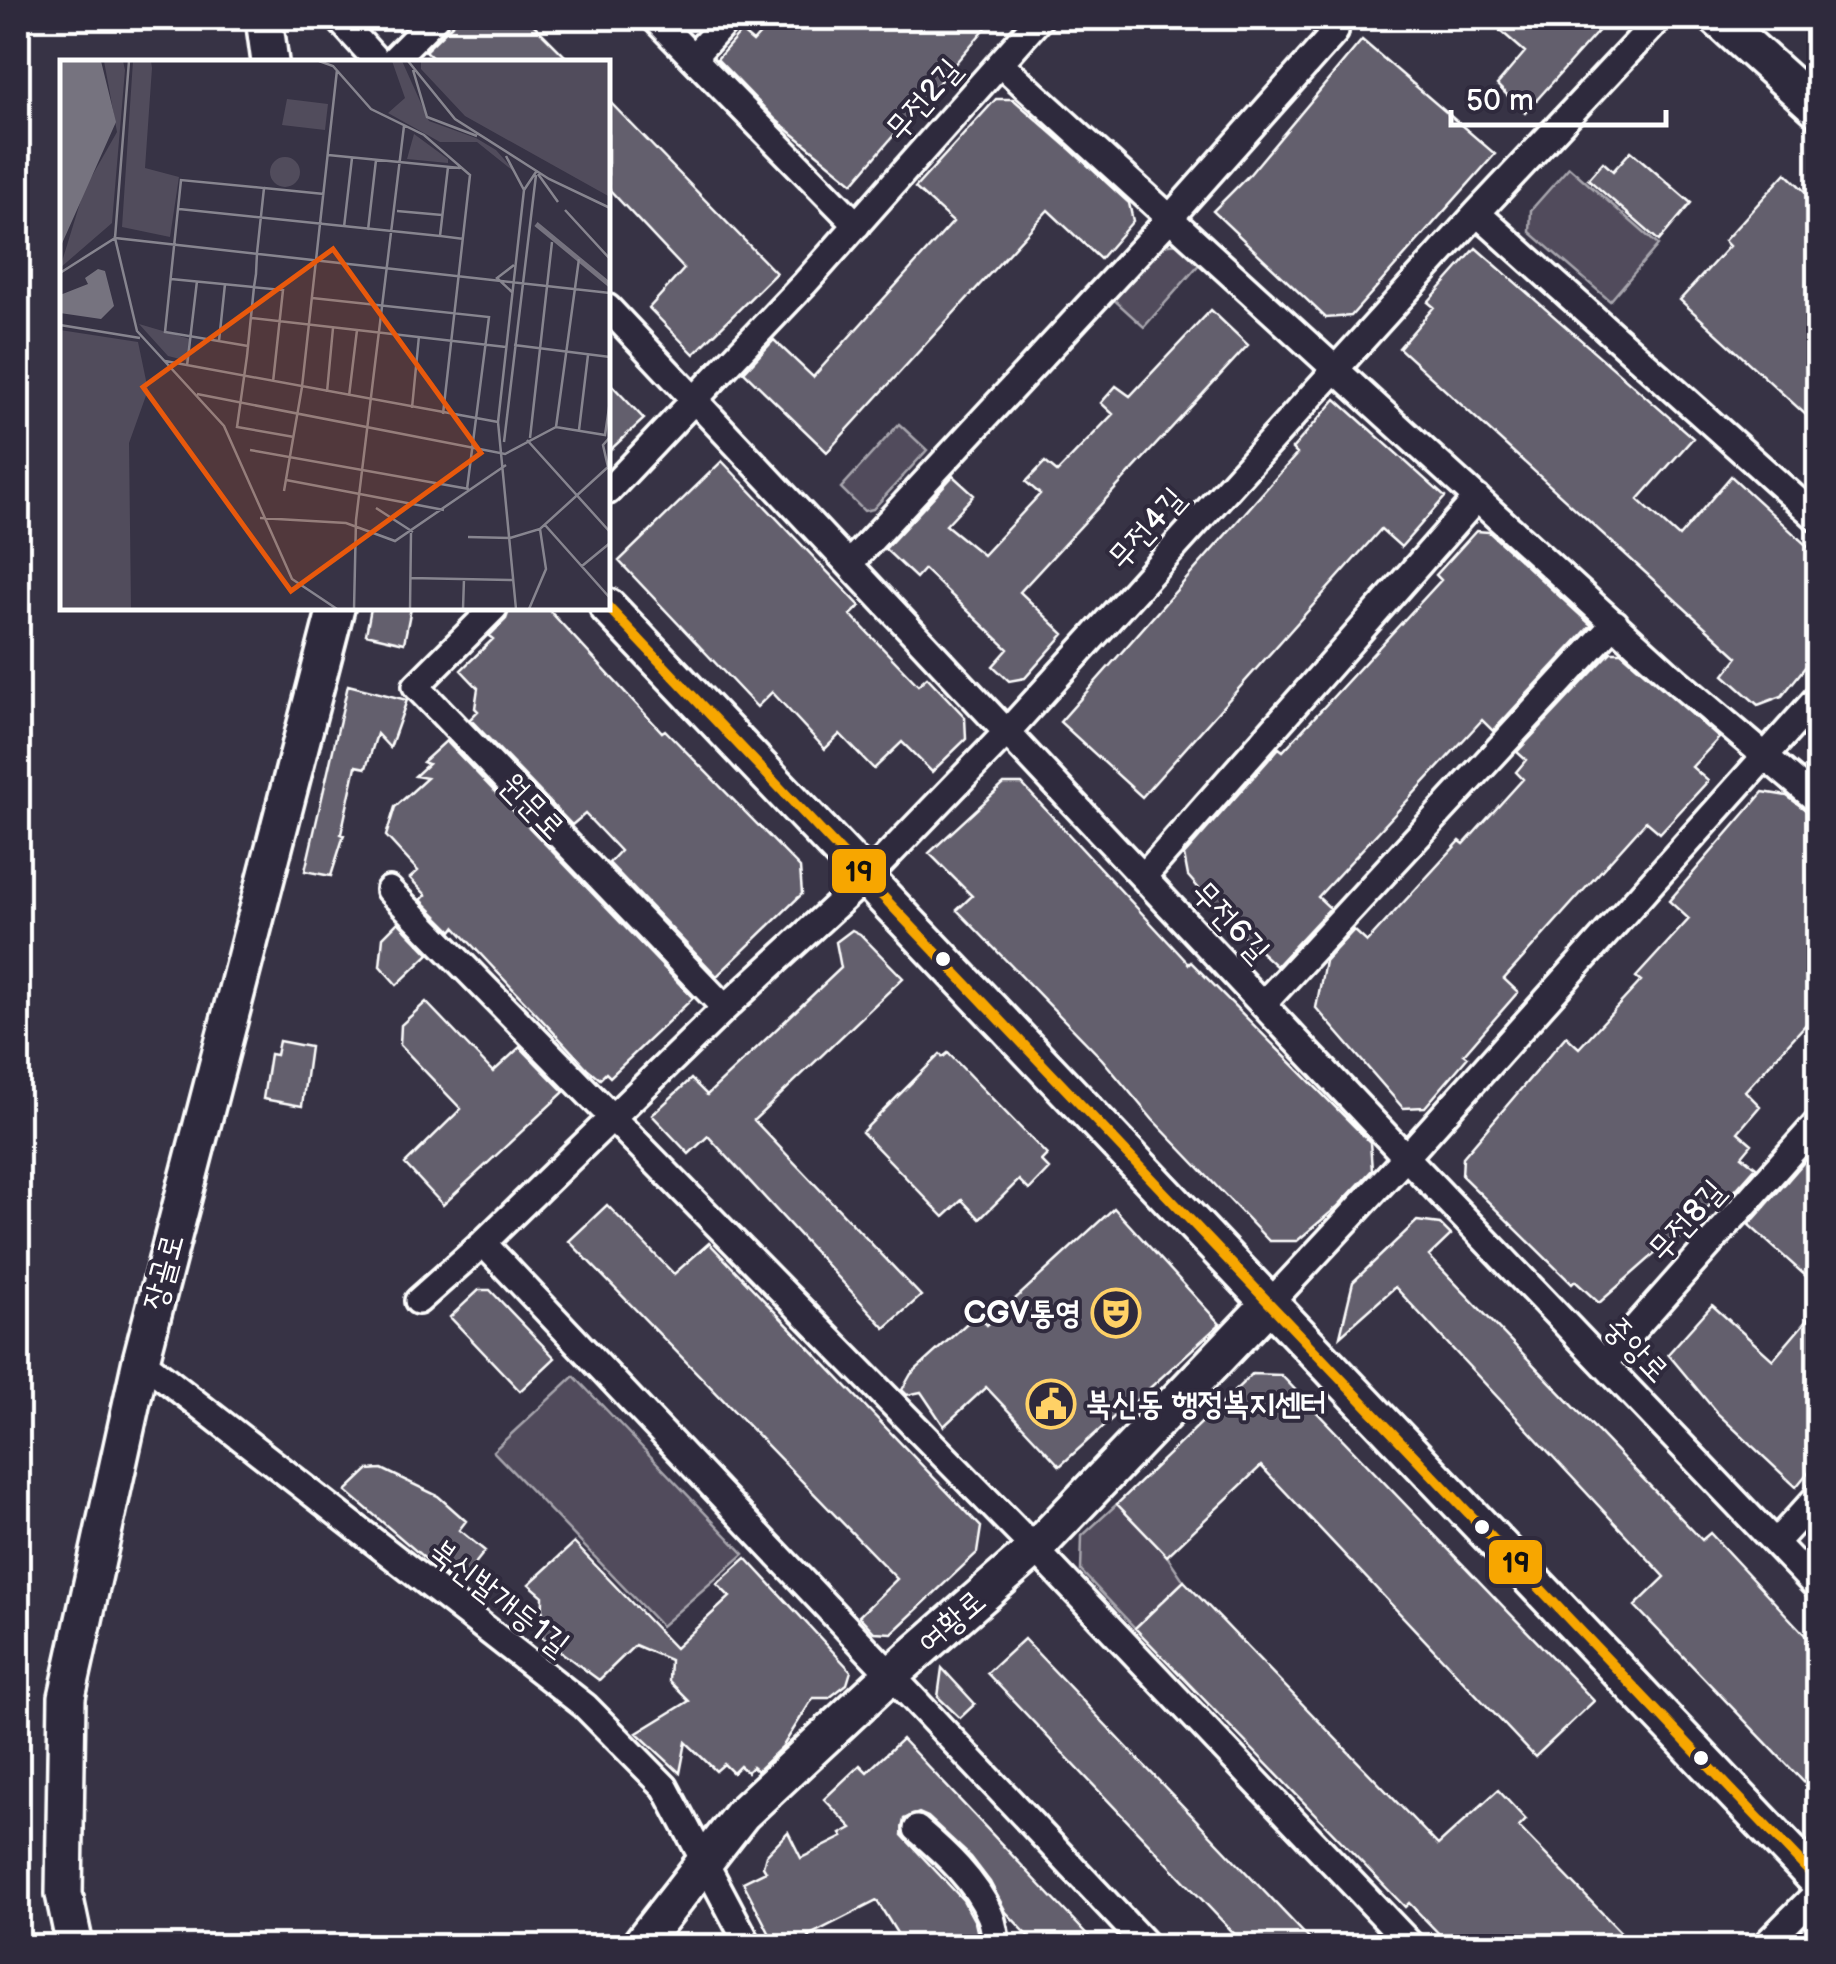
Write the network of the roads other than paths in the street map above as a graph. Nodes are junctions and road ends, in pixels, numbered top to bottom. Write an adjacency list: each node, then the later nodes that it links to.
1 (264, 18): 11 (street)
2 (338, 18): 12 (street)
3 (436, 18): 13 (street)
4 (654, 18): 10 (street)
5 (729, 18): 10 (street)
6 (1040, 18): 14 (street, 무전2길)
7 (1319, 18): 17 (street)
8 (1660, 18): 16 (street, 무전4길)
9 (1717, 18): 15 (street)
10 (693, 57): 18 (street)
11 (270, 60)
12 (376, 60)
13 (392, 60)
14 (1000, 63): 17 (street); 18 (street, 무전2길)
15 (1818, 109)
16 (1477, 213): 20 (street, 무전4길); 24 (street)
17 (1170, 218): 20 (street); 25 (street)
18 (857, 225): 21 (street, 무전2길)
19 (610, 310): 21 (street)
20 (1335, 369): 23 (street); 31 (street, 무전4길)
21 (694, 400): 22 (street, 무전2길); 25 (street)
22 (610, 489)
23 (1477, 498): 29 (street); 34 (street)
24 (1818, 519)
25 (849, 564): 31 (street)
26 (610, 609): 35 (street)
27 (335, 610): 45 (street, 장골로)
28 (492, 610): 38 (street, 원문로)
29 (1615, 623): 32 (street); 37 (street)
30 (1818, 697): 32 (street)
31 (1007, 732): 34 (street, 무전6길); 35 (street, 무전4길)
32 (1766, 753): 33 (street); 41 (street)
33 (1818, 801)
34 (1144, 877): 37 (street, 무전6길)
35 (866, 878): 38 (street, 무전4길); 44 (street)
36 (388, 890): 39 (street)
37 (1263, 1004): 41 (street, 무전6길)
38 (725, 1008): 39 (street, 무전4길)
39 (614, 1117): 42 (street, 무전4길); 49 (street)
40 (1818, 1122): 46 (street, 무전8길)
41 (1406, 1157): 44 (street); 46 (street, 중앙로)
42 (483, 1243): 43 (street, 무전4길); 51 (street)
43 (418, 1301)
44 (1270, 1302): 49 (street, 여황로); 54 (street)
45 (140, 1360): 53 (street, 북신발개등1길); 56 (street, 장골로)
46 (1604, 1363): 48 (street, 중앙로)
47 (1818, 1496): 48 (street)
48 (1775, 1543): 50 (street, 중앙로)
49 (1036, 1549): 51 (street, 여황로); 61 (street)
50 (1818, 1588)
51 (892, 1674): 53 (street, 여황로); 60 (street)
52 (917, 1829): 59 (street)
53 (706, 1860): 57 (street, 여황로); 58 (street, 북신발개등1길)
54 (1818, 1880)
55 (1818, 1892): 62 (street)
56 (75, 1946)
57 (640, 1946)
58 (749, 1946)
59 (997, 1946)
60 (1148, 1946)
61 (1412, 1946)
62 (1764, 1946)

